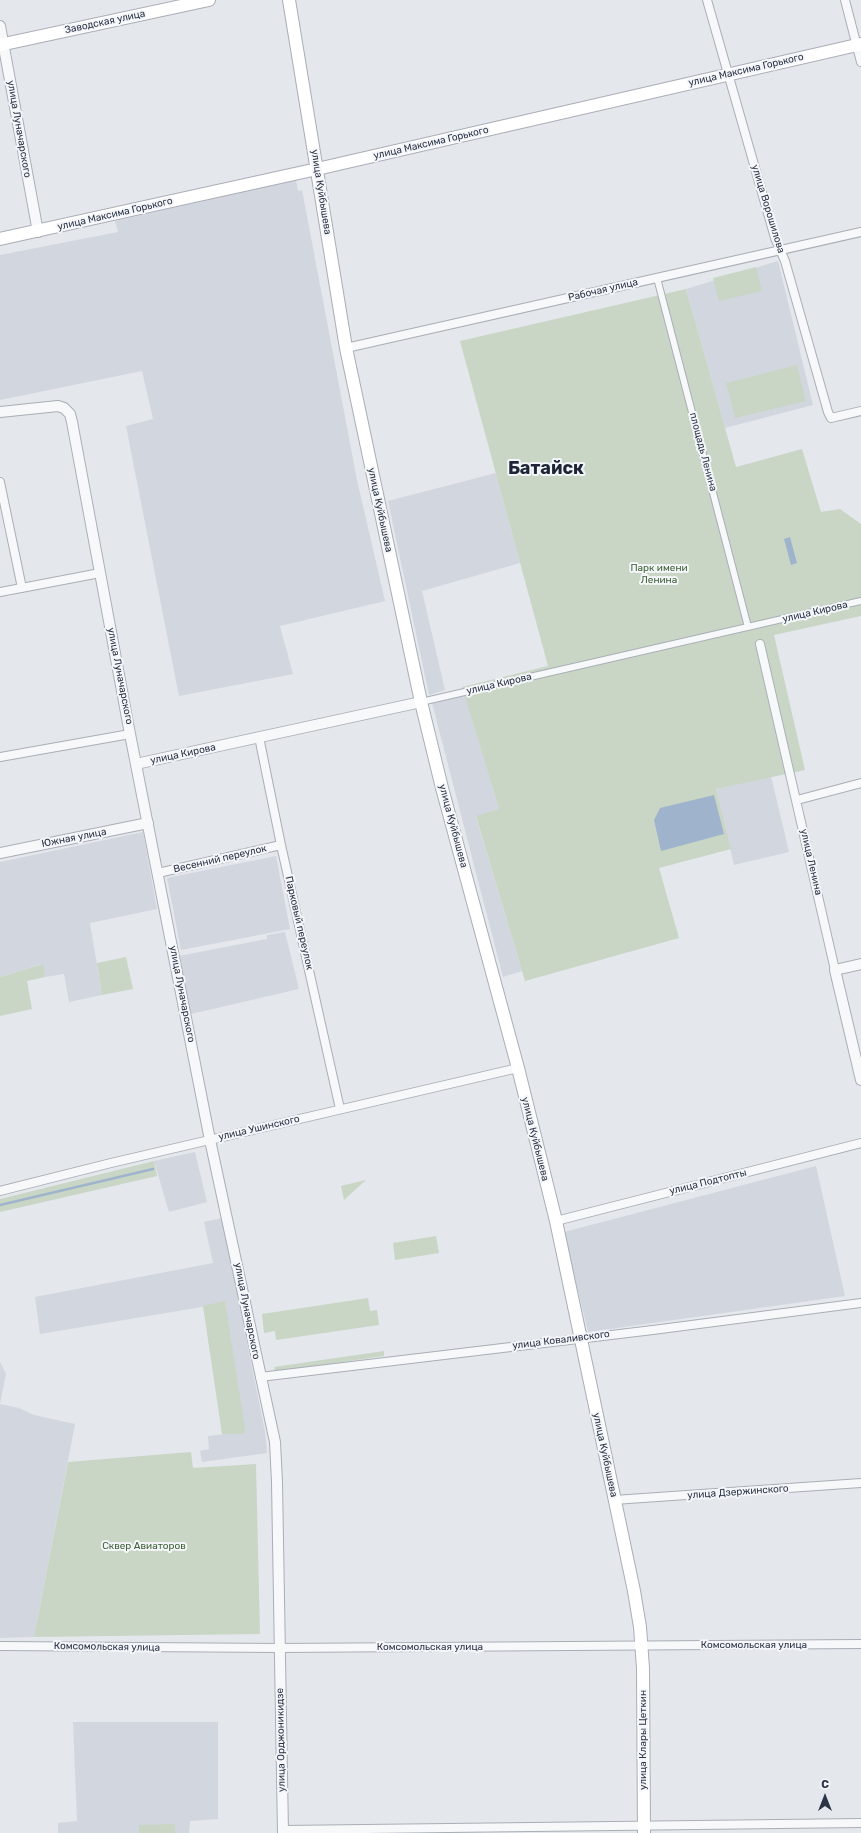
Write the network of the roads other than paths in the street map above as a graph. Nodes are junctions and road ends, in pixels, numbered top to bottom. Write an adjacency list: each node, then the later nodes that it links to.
1 (209, 0): 6 (main road, Заводская улица)
2 (288, 0): 10 (main road, улица Куйбышева)
3 (708, 0): 9 (street, улица Ворошилова)
4 (844, 0): 7 (street)
5 (0, 26): 6 (street, улица Луначарского)
6 (2, 44): 11 (street, улица Луначарского)
7 (859, 44): 8 (street); 9 (main road, улица Максима Горького)
8 (861, 62)
9 (728, 74): 10 (main road, улица Максима Горького); 14 (street, улица Ворошилова)
10 (317, 169): 11 (main road, улица Максима Горького); 16 (main road, улица Куйбышева)
11 (38, 232): 13 (main road, улица Максима Горького)
12 (861, 232): 14 (street, Рабочая улица)
13 (0, 240)
14 (780, 250): 15 (street, Рабочая улица); 17 (street, улица Ворошилова)
15 (657, 278): 16 (street, Рабочая улица); 24 (street, площадь Ленина)
16 (346, 348): 26 (main road, улица Куйбышева)
17 (861, 411)
18 (0, 412): 20 (street, улица Луначарского)
19 (0, 482): 21 (street)
20 (100, 574): 21 (street); 27 (street, улица Луначарского)
21 (22, 588): 22 (street)
22 (0, 592)
23 (861, 601): 24 (street, улица Кирова)
24 (748, 627): 26 (street, улица Кирова)
25 (760, 644): 32 (street, улица Ленина)
26 (421, 702): 28 (street, улица Кирова); 39 (main road, улица Куйбышева)
27 (130, 734): 29 (street); 30 (street, улица Луначарского)
28 (259, 737): 30 (street, улица Кирова); 34 (street, Парковый переулок)
29 (0, 757)
30 (136, 764): 33 (street, улица Луначарского)
31 (861, 783): 32 (street)
32 (797, 800): 38 (street, улица Ленина)
33 (148, 823): 35 (street, Южная улица); 36 (street, улица Луначарского)
34 (281, 845): 36 (street, Весенний переулок); 41 (street, Парковый переулок)
35 (0, 853)
36 (158, 873): 42 (street, улица Луначарского)
37 (861, 964): 38 (street)
38 (835, 970): 40 (street, улица Ленина)
39 (518, 1068): 41 (street, улица Ушинского); 45 (main road, улица Куйбышева)
40 (861, 1080)
41 (340, 1110): 42 (street, улица Ушинского)
42 (210, 1140): 44 (street, улица Ушинского); 48 (street, улица Луначарского)
43 (861, 1143): 45 (street, улица Подтопты)
44 (0, 1191)
45 (556, 1221): 47 (main road, улица Куйбышева)
46 (861, 1303): 47 (street, улица Коваливского)
47 (580, 1338): 48 (street, улица Коваливского); 50 (main road, улица Куйбышева)
48 (260, 1377): 54 (street, улица Луначарского)
49 (861, 1484): 50 (street, улица Дзержинского)
50 (614, 1500): 53 (main road, улица Куйбышева)
51 (861, 1644): 53 (street, Комсомольская улица)
52 (0, 1646): 54 (street, Комсомольская улица)
53 (642, 1646): 54 (street, Комсомольская улица); 56 (main road, улица Клары Цеткин)
54 (279, 1648): 57 (street, улица Орджоникидзе)
55 (861, 1824): 56 (street)
56 (644, 1829): 57 (street)
57 (283, 1832)

